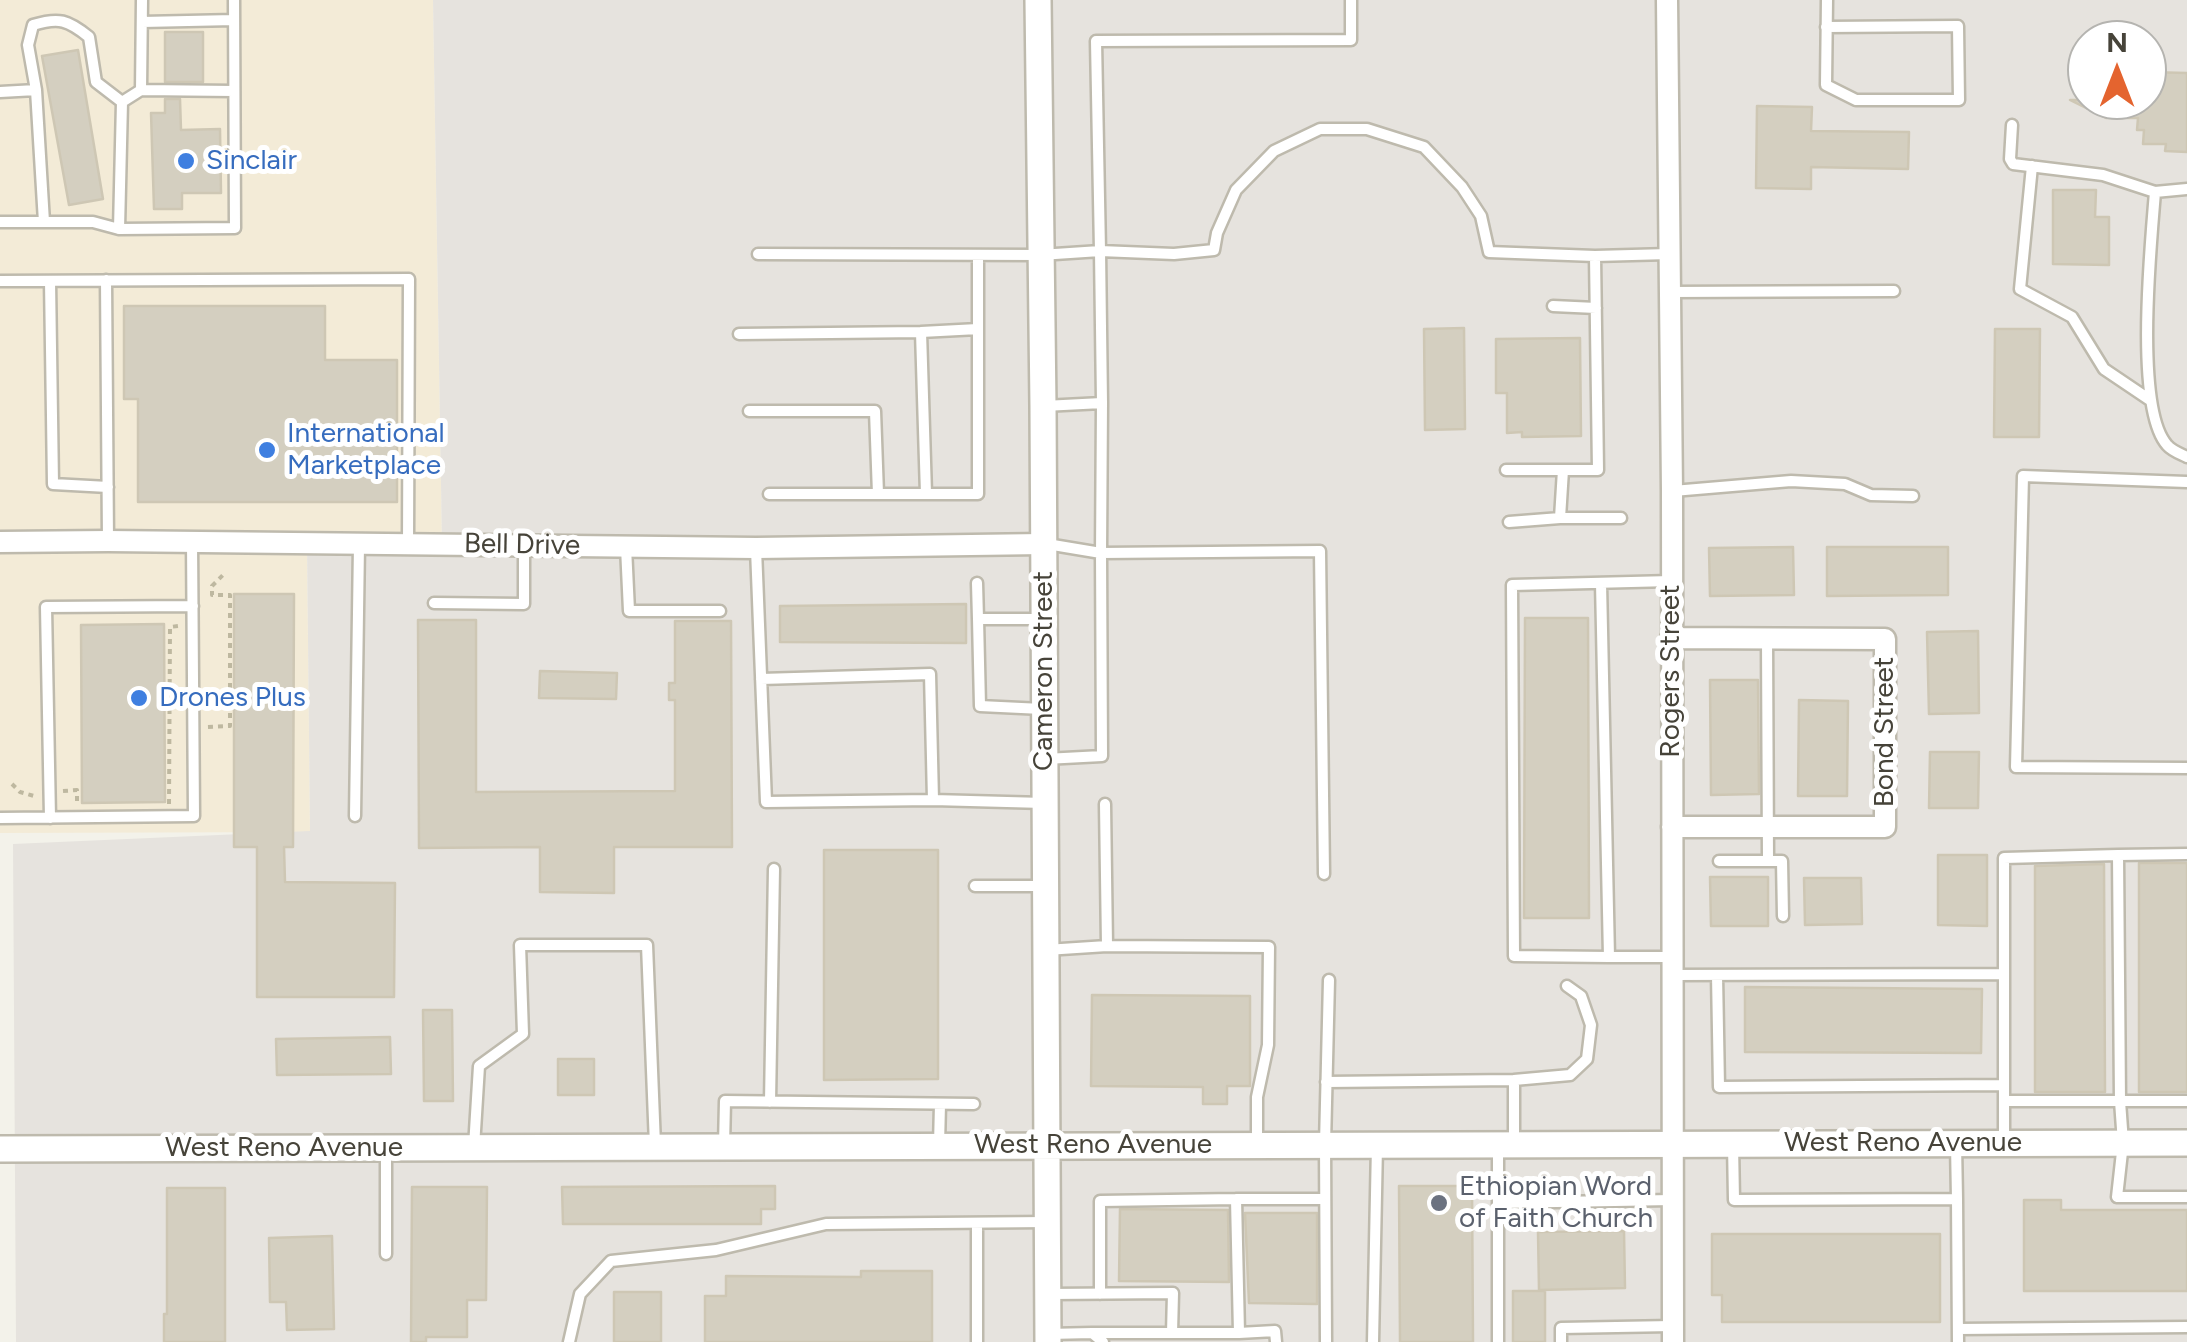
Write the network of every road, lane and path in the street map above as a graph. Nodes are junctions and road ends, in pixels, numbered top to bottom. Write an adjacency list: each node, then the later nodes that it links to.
1 (142, 0): 8 (lane)
2 (234, 0): 7 (lane)
3 (1038, 0): 26 (street, Cameron Street)
4 (1351, 0): 22 (lane)
5 (1668, 0): 24 (street, Rogers Street)
6 (1827, 0): 9 (lane)
7 (234, 20): 8 (lane); 12 (lane)
8 (142, 22): 11 (lane)
9 (1826, 28): 9 (lane)
10 (36, 90): 13 (lane); 14 (lane); 20 (lane)
11 (141, 90): 12 (lane); 14 (lane)
12 (234, 91): 21 (lane)
13 (0, 92)
14 (122, 102): 21 (lane)
15 (2012, 126): 16 (lane)
16 (2032, 166): 18 (lane); 38 (lane)
17 (2187, 188): 18 (lane)
18 (2154, 192): 38 (lane)
19 (0, 222): 20 (lane)
20 (44, 222): 21 (lane)
21 (119, 229)
22 (1100, 251): 26 (lane); 27 (lane); 39 (lane)
23 (758, 254): 25 (lane)
24 (1670, 254): 27 (lane); 32 (street, Rogers Street)
25 (978, 255): 26 (lane); 35 (lane)
26 (1040, 256): 40 (street, Cameron Street)
27 (1595, 256): 34 (lane)
28 (106, 280): 30 (lane); 46 (lane); 59 (lane)
29 (0, 281): 30 (lane)
30 (50, 281): 46 (lane)
31 (1894, 291): 32 (lane)
32 (1670, 292): 47 (street, Rogers Street)
33 (1553, 306): 34 (lane)
34 (1596, 308): 44 (lane)
35 (978, 329): 36 (lane); 50 (lane)
36 (920, 332): 37 (lane); 50 (lane)
37 (739, 334)
38 (2150, 400): 42 (lane)
39 (1102, 403): 40 (lane); 64 (lane)
40 (1043, 406): 60 (street, Cameron Street)
41 (748, 411): 49 (lane)
42 (2187, 457)
43 (1506, 470): 44 (lane)
44 (1563, 470): 52 (lane)
45 (2187, 482): 81 (lane)
46 (108, 487): 55 (lane)
47 (1672, 491): 51 (lane); 66 (street, Rogers Street)
48 (769, 494): 49 (lane)
49 (878, 494): 50 (lane)
50 (926, 494)
51 (1913, 496)
52 (1560, 518): 53 (lane); 54 (lane)
53 (1621, 518)
54 (1508, 522)
55 (108, 541): 56 (street, Bell Drive); 57 (street, Bell Drive)
56 (0, 542)
57 (192, 542): 58 (street, Bell Drive); 70 (lane)
58 (359, 544): 59 (street, Bell Drive); 88 (lane)
59 (408, 544): 61 (street, Bell Drive)
60 (1044, 544): 63 (street, Bell Drive); 64 (lane); 73 (street, Cameron Street)
61 (524, 545): 62 (street, Bell Drive); 69 (lane)
62 (626, 546): 63 (street, Bell Drive); 71 (lane)
63 (756, 548): 77 (lane)
64 (1101, 552): 80 (lane); 98 (lane)
65 (225, 574): 79 (path)
66 (1670, 581): 68 (lane); 75 (street, Rogers Street)
67 (978, 583): 72 (lane)
68 (1601, 583): 104 (lane); 104 (lane)
69 (434, 603)
70 (193, 606): 74 (lane); 90 (lane)
71 (720, 611)
72 (978, 619): 73 (lane); 78 (lane)
73 (1043, 619): 78 (street, Cameron Street)
74 (193, 626): 79 (lane); 86 (path)
75 (1671, 638): 76 (street, Bond Street); 91 (street, Rogers Street)
76 (1767, 638): 92 (lane); 92 (street, Bond Street)
77 (761, 679): 83 (lane); 83 (lane)
78 (1044, 709): 80 (street, Cameron Street)
79 (194, 727): 90 (lane)
80 (1044, 758): 84 (street, Cameron Street)
81 (2187, 768)
82 (77, 790): 85 (path)
83 (932, 800): 84 (lane)
84 (1044, 803): 100 (street, Cameron Street)
85 (77, 804)
86 (169, 804)
87 (1105, 804): 102 (lane)
88 (355, 816)
89 (0, 818): 90 (lane)
90 (50, 818)
91 (1672, 827): 92 (street, Bond Street); 105 (street, Rogers Street)
92 (1768, 827): 96 (lane)
93 (2187, 854): 94 (lane)
94 (2118, 855): 106 (lane); 114 (lane)
95 (1720, 861): 96 (lane)
96 (1768, 861): 101 (lane)
97 (774, 869): 116 (lane)
98 (1324, 874)
99 (975, 886): 100 (lane)
100 (1044, 886): 103 (street, Cameron Street)
101 (1783, 916)
102 (1107, 946): 103 (lane); 124 (lane)
103 (1045, 950): 123 (street, Cameron Street)
104 (1608, 957): 105 (lane)
105 (1672, 966): 107 (lane); 128 (street, Rogers Street)
106 (2004, 974): 107 (lane); 112 (lane)
107 (1717, 975): 112 (lane)
108 (1329, 980): 111 (lane)
109 (1566, 986): 110 (lane)
110 (1514, 1080): 111 (lane); 127 (lane)
111 (1326, 1082): 125 (lane)
112 (2004, 1085): 113 (lane)
113 (2004, 1100): 114 (lane); 120 (lane)
114 (2120, 1100): 115 (lane); 121 (lane)
115 (2187, 1100)
116 (770, 1102): 117 (lane); 132 (lane)
117 (940, 1104): 118 (lane); 130 (lane)
118 (974, 1104)
119 (1956, 1143): 120 (street, West Reno Avenue); 129 (street, West Reno Avenue); 136 (lane)
120 (2004, 1143): 121 (street, West Reno Avenue)
121 (2123, 1143): 122 (street, West Reno Avenue); 137 (lane)
122 (2187, 1143)
123 (1047, 1144): 124 (street, West Reno Avenue); 130 (street, West Reno Avenue); 142 (street, Cameron Street)
124 (1257, 1144): 125 (street, West Reno Avenue)
125 (1325, 1144): 126 (street, West Reno Avenue); 139 (lane)
126 (1377, 1144): 127 (street, West Reno Avenue); 159 (lane)
127 (1506, 1144): 128 (street, West Reno Avenue); 141 (lane)
128 (1673, 1144): 129 (street, West Reno Avenue); 140 (street, Rogers Street)
129 (1733, 1144): 136 (lane)
130 (940, 1145): 132 (street, West Reno Avenue)
131 (655, 1146): 132 (street, West Reno Avenue); 134 (street, West Reno Avenue); 134 (lane)
132 (724, 1146)
133 (386, 1148): 134 (street, West Reno Avenue); 135 (street, West Reno Avenue); 144 (lane)
134 (474, 1148)
135 (0, 1149)
136 (1956, 1198): 148 (lane)
137 (2187, 1198)
138 (1236, 1200): 139 (lane); 146 (lane); 151 (lane)
139 (1325, 1200): 158 (lane)
140 (1673, 1200): 141 (lane); 152 (street, Rogers Street)
141 (1498, 1203): 160 (lane)
142 (1048, 1222): 143 (lane); 145 (street, Cameron Street)
143 (977, 1223): 154 (lane); 155 (lane)
144 (386, 1254)
145 (1048, 1294): 146 (lane); 153 (street, Cameron Street)
146 (1100, 1294): 150 (lane)
147 (2187, 1327): 148 (lane)
148 (1958, 1328): 162 (lane)
149 (1092, 1333): 150 (lane); 153 (lane); 156 (lane)
150 (1172, 1333): 151 (lane)
151 (1239, 1333): 157 (lane)
152 (1674, 1334): 161 (lane)
153 (1048, 1338)
154 (569, 1342)
155 (977, 1342)
156 (1103, 1342)
157 (1276, 1342)
158 (1326, 1342)
159 (1373, 1342)
160 (1498, 1342)
161 (1561, 1342)
162 (1958, 1342)

